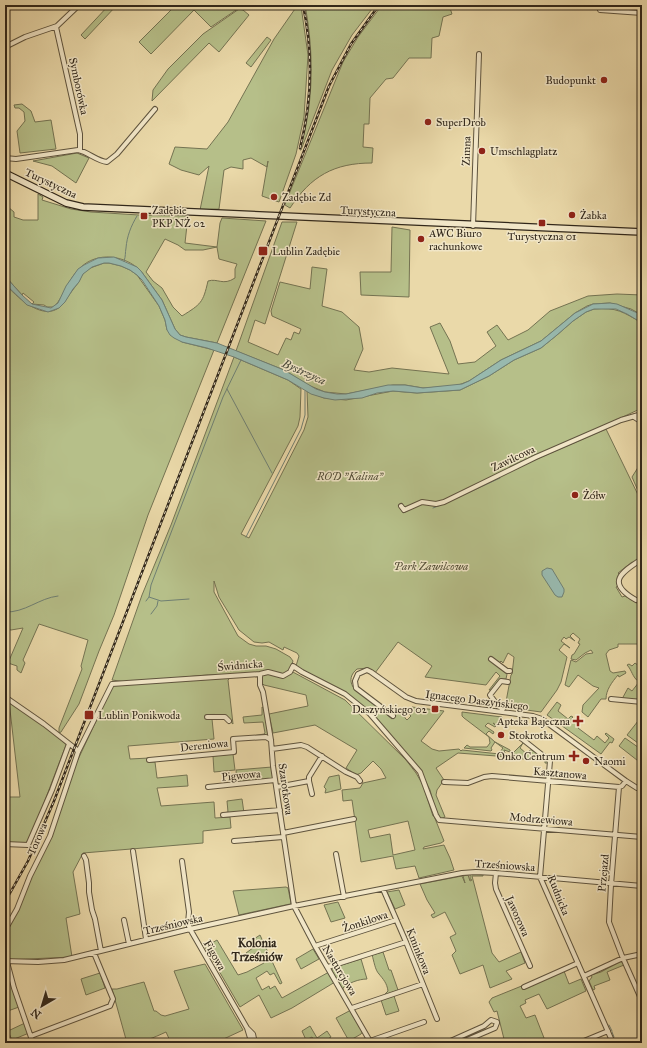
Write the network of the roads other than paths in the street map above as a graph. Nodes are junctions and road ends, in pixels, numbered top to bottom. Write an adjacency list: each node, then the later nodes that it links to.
1 (79, 5): 4 (street)
2 (599, 5): 3 (street)
3 (642, 13)
4 (56, 27): 5 (street); 8 (street, Symborówka)
5 (5, 47)
6 (479, 54): 11 (street, Zimna)
7 (155, 109): 8 (street)
8 (80, 150): 9 (street)
9 (5, 158)
10 (5, 173): 11 (main road, Turystyczna)
11 (472, 226): 12 (main road, Turystyczna)
12 (642, 232)
13 (642, 414): 14 (street, Zawilcowa)
14 (634, 417): 15 (street); 16 (street, Zawilcowa)
15 (642, 422)
16 (401, 506)
17 (642, 559): 18 (street)
18 (636, 600)
19 (491, 659): 20 (street)
20 (510, 671)
21 (260, 674): 31 (street, Szarotkowa); 34 (street, Świdnicka); 51 (street, Świdnicka)
22 (508, 682): 26 (street)
23 (5, 697): 32 (street)
24 (611, 699): 25 (street)
25 (642, 702)
26 (503, 709)
27 (393, 716): 41 (street, Ignacego Daszyńskiego)
28 (207, 717): 29 (street)
29 (229, 721)
30 (517, 735): 40 (street, Rudnicka)
31 (271, 740): 33 (street, Szarotkowa); 36 (street, Dereniowa)
32 (69, 744): 34 (street); 57 (street, Torowa)
33 (272, 749): 35 (street); 37 (street, Szarotkowa)
34 (78, 752): 72 (street, Torowa)
35 (322, 756): 38 (street); 39 (street)
36 (149, 760)
37 (275, 780): 43 (street, Pigwowa); 44 (street, Szarotkowa)
38 (309, 781): 44 (street); 47 (street)
39 (360, 781)
40 (548, 781): 42 (street, Kasztanowa); 45 (street, Kasztanowa); 52 (street, Rudnicka)
41 (626, 781): 45 (street); 46 (street, Ignacego Daszyńskiego)
42 (444, 782)
43 (208, 787)
44 (277, 787): 48 (street, Szarotkowa)
45 (619, 787): 54 (street, Przejazd)
46 (642, 789)
47 (312, 794)
48 (280, 810): 49 (street); 53 (street, Szarotkowa)
49 (223, 815)
50 (354, 819): 53 (street)
51 (439, 820): 52 (street, Modrzewiowa)
52 (543, 828): 54 (street, Modrzewiowa); 63 (street, Rudnicka)
53 (283, 835): 56 (street); 68 (street, Szarotkowa)
54 (615, 835): 55 (street, Modrzewiowa); 64 (street, Przejazd)
55 (642, 837)
56 (234, 841)
57 (5, 844)
58 (133, 851): 73 (street)
59 (336, 854): 67 (street)
60 (84, 856): 77 (street)
61 (182, 861): 71 (street, Figowa)
62 (496, 873): 63 (street, Trześniowska); 66 (street, Trześniowska); 83 (street, Jaworowa)
63 (540, 877): 64 (street, Trześniowska); 82 (street, Rudnicka)
64 (611, 883): 65 (street, Trześniowska); 80 (street, Przejazd)
65 (642, 886)
66 (383, 889): 67 (street, Trześniowska); 70 (street, Kminkowa)
67 (344, 897): 68 (street, Trześniowska)
68 (294, 906): 71 (street, Trześniowska); 76 (street, Nasturcjowa)
69 (124, 920): 75 (street)
70 (396, 920): 74 (street, Kminkowa); 76 (street, Żonkilowa)
71 (190, 929): 73 (street, Trześniowska); 96 (street, Figowa)
72 (5, 930)
73 (146, 939): 75 (street, Trześniowska)
74 (406, 942): 84 (street); 86 (street, Kminkowa)
75 (129, 944): 77 (street, Trześniowska)
76 (315, 946): 84 (street, Nasturcjowa)
77 (100, 951): 78 (street, Trześniowska)
78 (94, 953): 81 (street, Trześniowska); 93 (street)
79 (642, 954): 80 (street)
80 (623, 958): 85 (street); 88 (street, Przejazd)
81 (6, 962): 93 (street)
82 (578, 963): 85 (street, Rudnicka); 87 (street)
83 (530, 966)
84 (328, 967): 89 (street, Nasturcjowa)
85 (584, 976): 92 (street, Rudnicka)
86 (423, 984): 89 (street); 90 (street, Kminkowa)
87 (524, 987)
88 (642, 1001)
89 (352, 1008): 94 (street, Nasturcjowa)
90 (437, 1019)
91 (424, 1022): 94 (street)
92 (608, 1031): 99 (street); 100 (street, Rudnicka)
93 (31, 1036): 95 (street)
94 (370, 1042)
95 (33, 1043)
96 (255, 1043)
97 (446, 1043): 98 (street)
98 (460, 1043)
99 (579, 1043)
100 (613, 1043)

